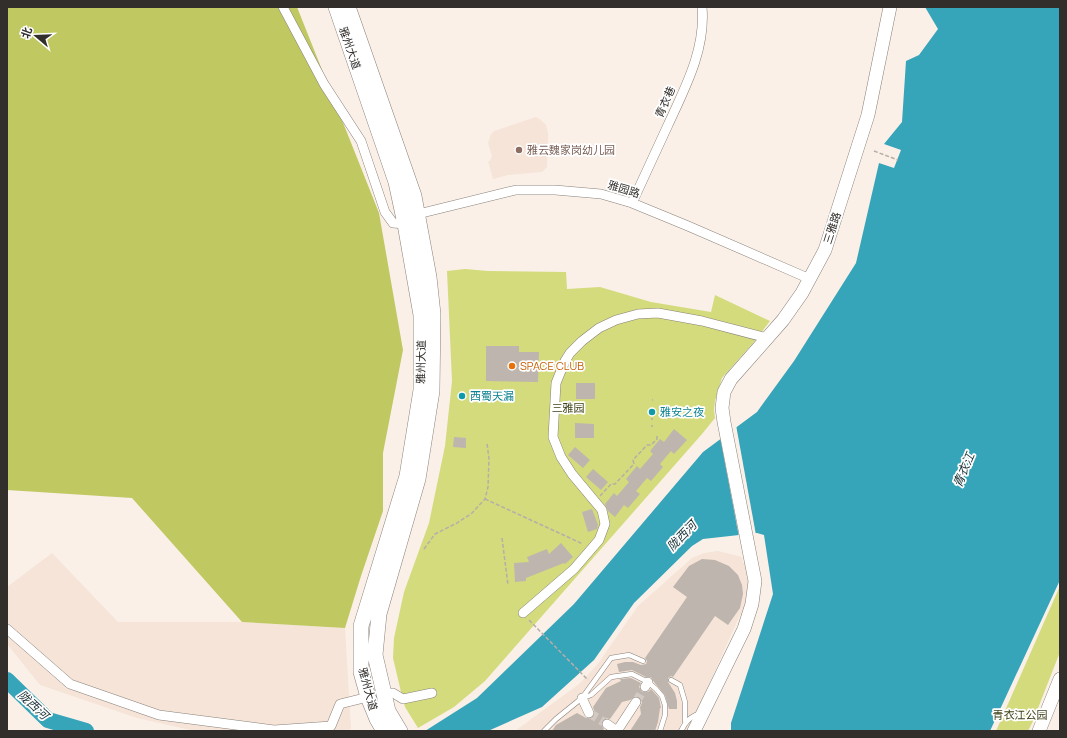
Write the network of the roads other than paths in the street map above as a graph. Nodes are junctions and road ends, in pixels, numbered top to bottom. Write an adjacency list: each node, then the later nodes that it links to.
1 (283, 7): 8 (street)
2 (336, 7): 8 (main road, 雅州大道)
3 (348, 7): 7 (main road, 雅州大道)
4 (702, 7): 6 (street, 青衣巷)
5 (890, 7): 9 (street, 三雅路)
6 (632, 203): 7 (street, 雅园路); 9 (street, 雅园路)
7 (418, 214): 17 (main road, 雅州大道)
8 (406, 224): 18 (main road, 雅州大道)
9 (810, 279): 10 (street, 三雅路)
10 (767, 338): 11 (street); 24 (street, 三雅路)
11 (523, 613)
12 (9, 636): 18 (street)
13 (643, 661): 19 (lane)
14 (1060, 679): 30 (street)
15 (671, 680): 24 (lane)
16 (432, 693): 17 (street)
17 (384, 694): 22 (main road, 雅州大道)
18 (368, 697): 22 (main road, 雅州大道)
19 (582, 698): 21 (street); 26 (lane); 28 (lane)
20 (636, 702): 27 (street)
21 (589, 713)
22 (383, 720): 25 (main road)
23 (607, 724): 27 (street)
24 (690, 726): 29 (lane)
25 (400, 731)
26 (544, 731)
27 (617, 731)
28 (660, 731)
29 (680, 731)
30 (1039, 731)

